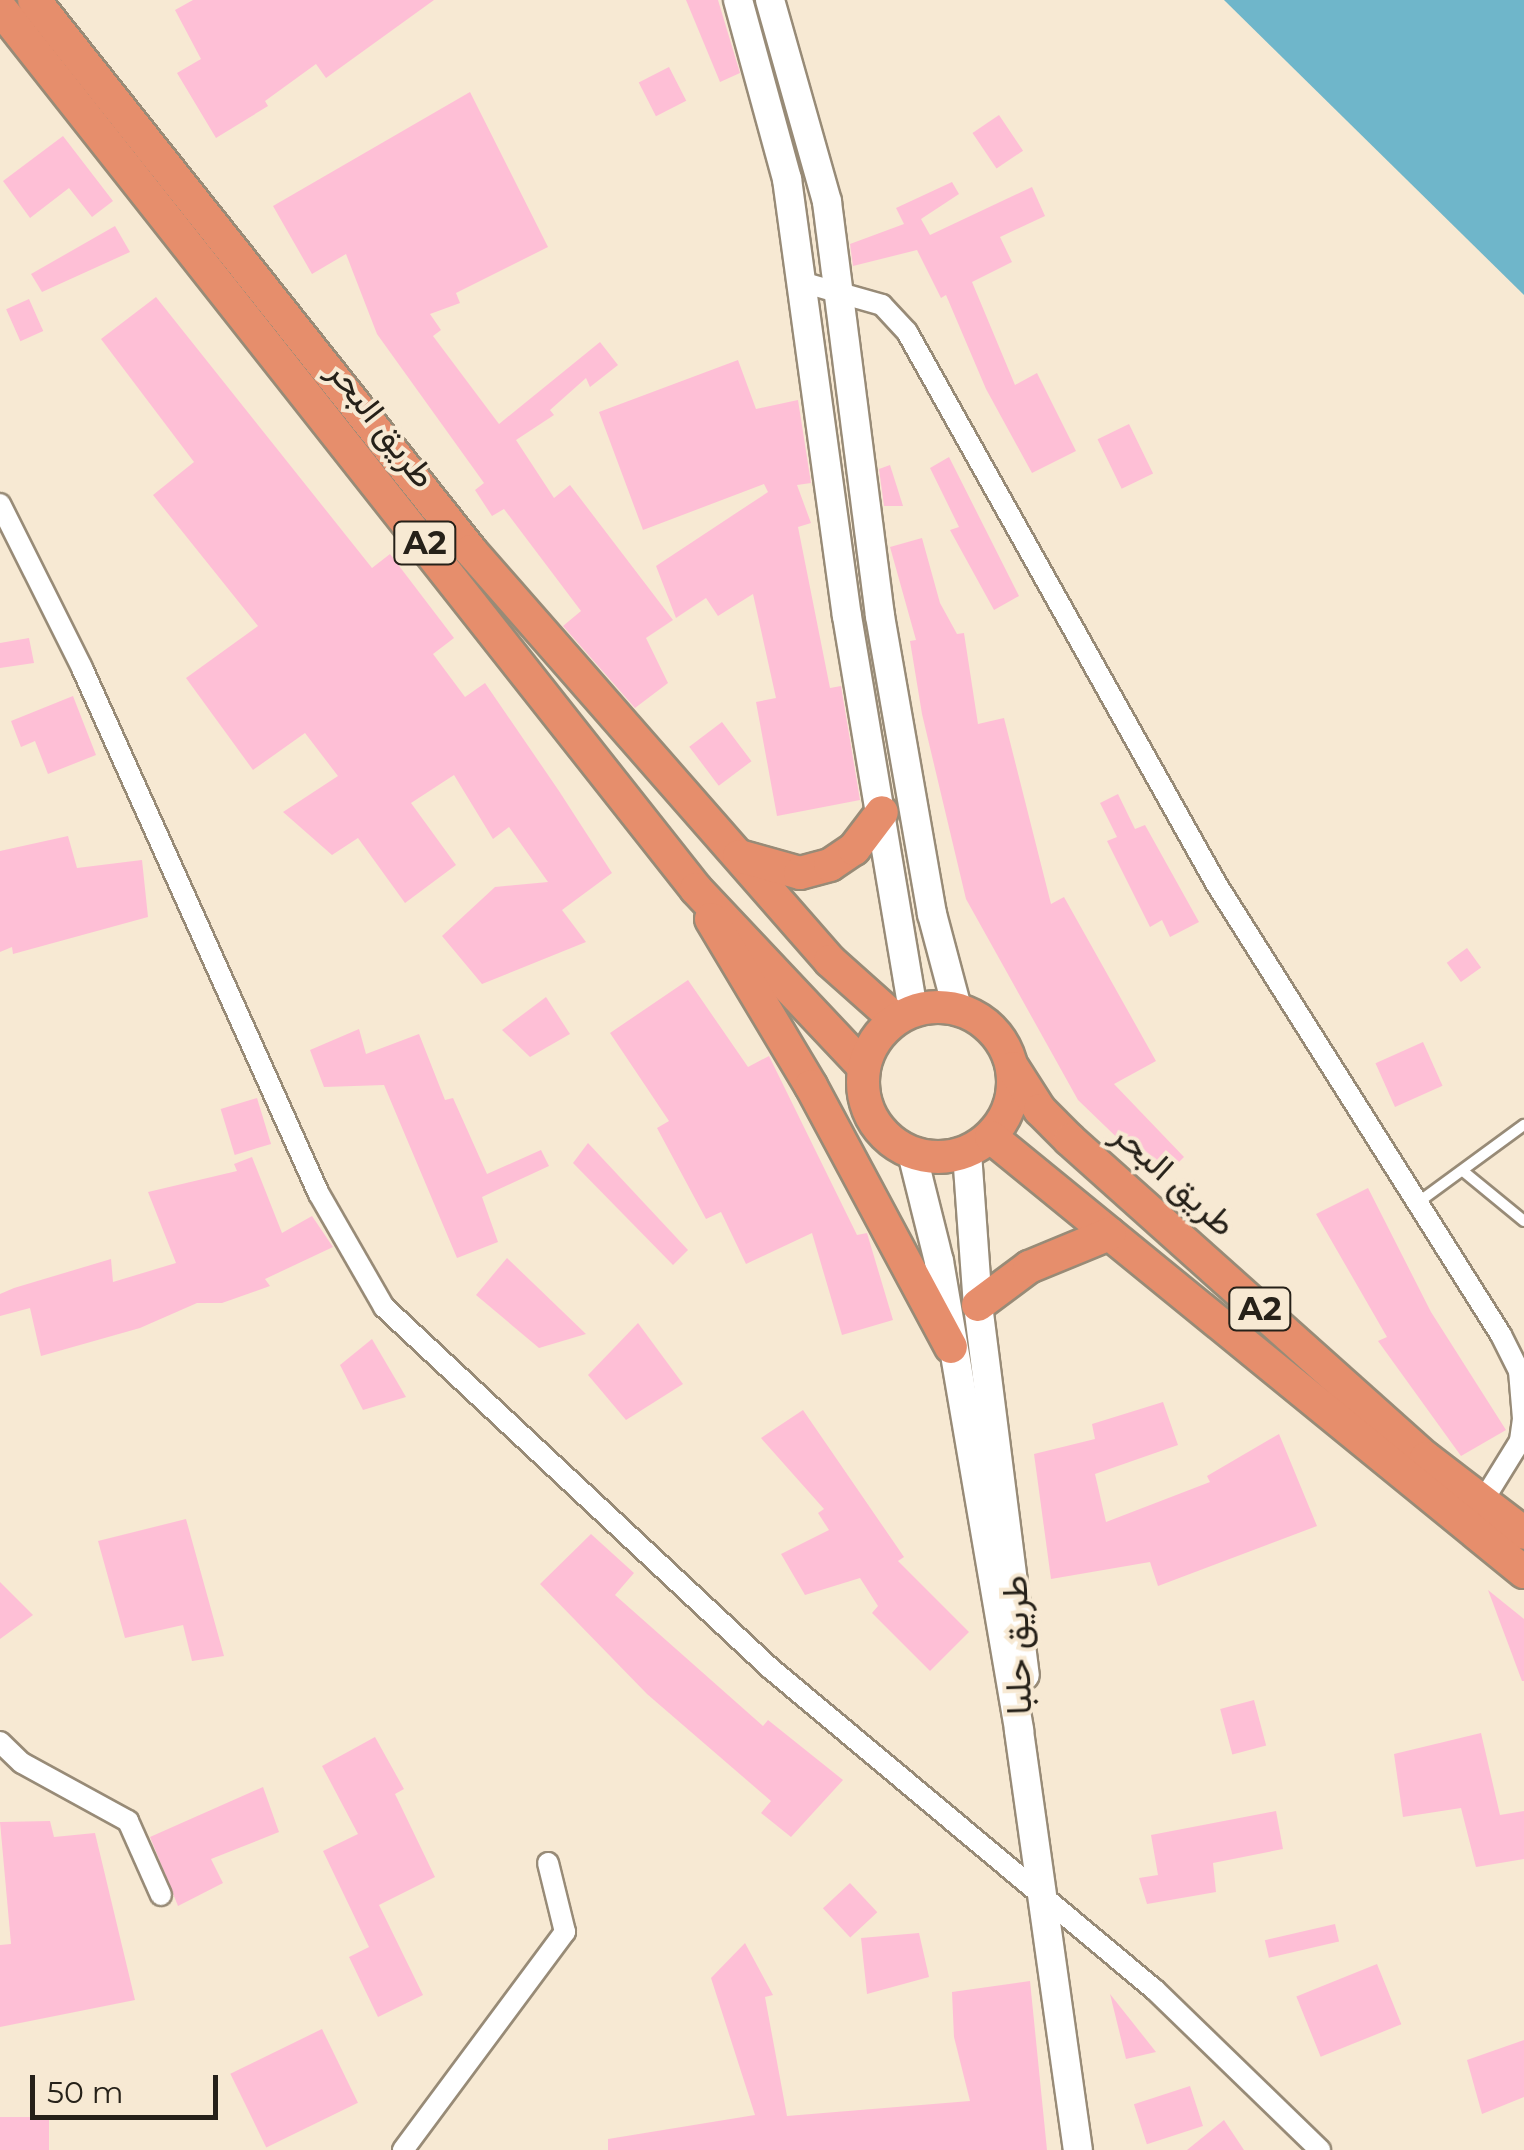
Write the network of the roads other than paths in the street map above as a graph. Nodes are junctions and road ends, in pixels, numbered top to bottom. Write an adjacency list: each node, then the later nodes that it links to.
1 (34, 0): 5 (highway, طريق البحر / A2)
2 (738, 0): 7 (main road)
3 (770, 0): 6 (main road)
4 (0, 8): 5 (highway, طريق البحر / A2)
5 (94, 100): 13 (highway, طريق البحر / A2); 14 (highway, طريق البحر / A2)
6 (812, 138): 7 (main road); 9 (main road)
7 (780, 148): 8 (main road)
8 (806, 283): 9 (street); 11 (main road)
9 (840, 290): 12 (main road); 26 (street)
10 (0, 504): 38 (street)
11 (847, 616): 12 (main road); 15 (main road)
12 (880, 616): 18 (main road)
13 (563, 659): 14 (highway); 16 (highway, طريق البحر / A2)
14 (534, 682): 17 (highway, طريق البحر / A2)
15 (882, 812): 16 (highway); 19 (main road)
16 (738, 856): 19 (highway, طريق البحر / A2)
17 (696, 888): 20 (highway, طريق البحر / A2); 30 (highway)
18 (957, 1008): 19 (highway); 21 (highway, A2)
19 (904, 1014): 20 (highway)
20 (864, 1067): 24 (highway)
21 (1013, 1068): 23 (highway); 31 (highway, طريق البحر / A2)
22 (1524, 1125): 25 (lane)
23 (979, 1145): 24 (highway); 28 (highway, طريق البحر / A2); 29 (main road, طريق حلبا)
24 (912, 1153): 30 (main road, طريق حلبا)
25 (1463, 1171): 26 (lane); 27 (lane)
26 (1420, 1201): 32 (street)
27 (1524, 1221)
28 (1109, 1234): 29 (highway); 31 (highway, طريق البحر / A2)
29 (978, 1305): 35 (main road, طريق حلبا)
30 (951, 1346): 35 (main road, طريق حلبا)
31 (1419, 1469): 32 (highway, طريق البحر / A2); 34 (highway, طريق البحر / A2)
32 (1483, 1500): 33 (highway, طريق البحر / A2)
33 (1524, 1533)
34 (1524, 1572)
35 (1020, 1731): 38 (main road)
36 (0, 1742): 39 (street)
37 (548, 1863): 40 (street)
38 (1037, 1888): 41 (main road); 42 (street)
39 (160, 1895)
40 (403, 2150)
41 (1078, 2150)
42 (1320, 2150)

